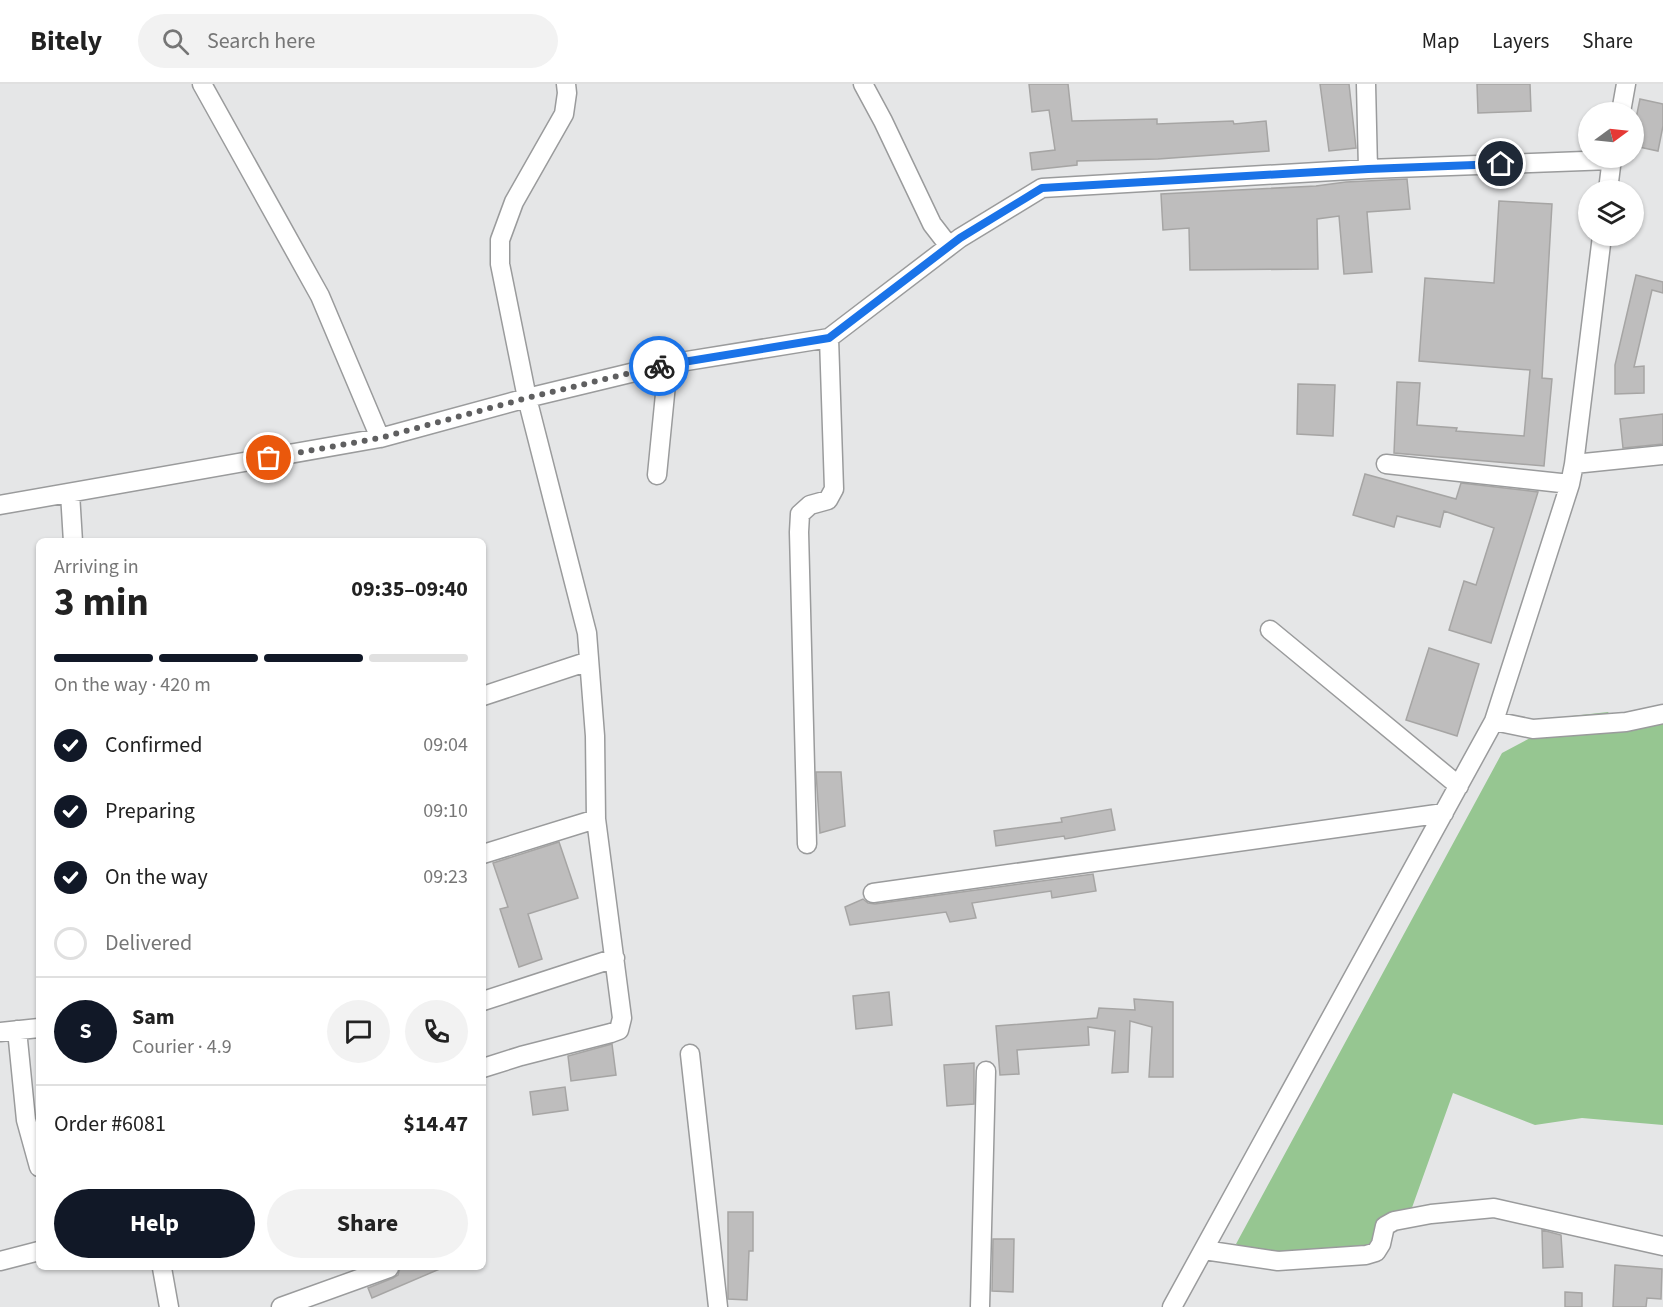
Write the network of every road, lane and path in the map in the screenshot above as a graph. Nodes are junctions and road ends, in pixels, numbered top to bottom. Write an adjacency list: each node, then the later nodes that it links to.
1 (202, 84): 14 (street)
2 (566, 84): 13 (street)
3 (862, 84): 9 (street)
4 (1366, 84): 8 (street)
5 (1626, 84): 6 (street)
6 (1623, 102)
7 (1578, 160): 8 (street)
8 (1368, 169): 9 (street)
9 (949, 246): 11 (street)
10 (1601, 246): 17 (street)
11 (829, 338): 12 (street); 31 (street)
12 (668, 364): 13 (street); 18 (street)
13 (527, 398): 14 (street); 24 (street)
14 (380, 438): 20 (street)
15 (1663, 455): 17 (street)
16 (1386, 464): 19 (street)
17 (1574, 464): 19 (street)
18 (657, 475)
19 (1570, 484): 27 (street)
20 (70, 493): 21 (street); 22 (street)
21 (0, 505)
22 (73, 538)
23 (1270, 630): 28 (street)
24 (589, 661): 25 (street); 30 (street)
25 (486, 695)
26 (1663, 714): 27 (street)
27 (1494, 721): 28 (street)
28 (1459, 786): 29 (street)
29 (1444, 813): 33 (street); 43 (street)
30 (596, 819): 32 (street); 34 (street)
31 (807, 844)
32 (486, 853)
33 (873, 893)
34 (615, 958): 35 (street); 39 (street)
35 (486, 1000)
36 (36, 1028): 37 (street)
37 (9, 1031): 41 (street)
38 (690, 1054): 50 (street)
39 (486, 1067)
40 (986, 1071): 51 (street)
41 (36, 1155)
42 (1663, 1246): 43 (street)
43 (1204, 1250): 52 (street)
44 (36, 1252): 45 (street)
45 (0, 1262)
46 (162, 1270): 48 (street)
47 (383, 1270): 49 (street)
48 (169, 1307)
49 (281, 1307)
50 (718, 1307)
51 (980, 1307)
52 (1172, 1307)

